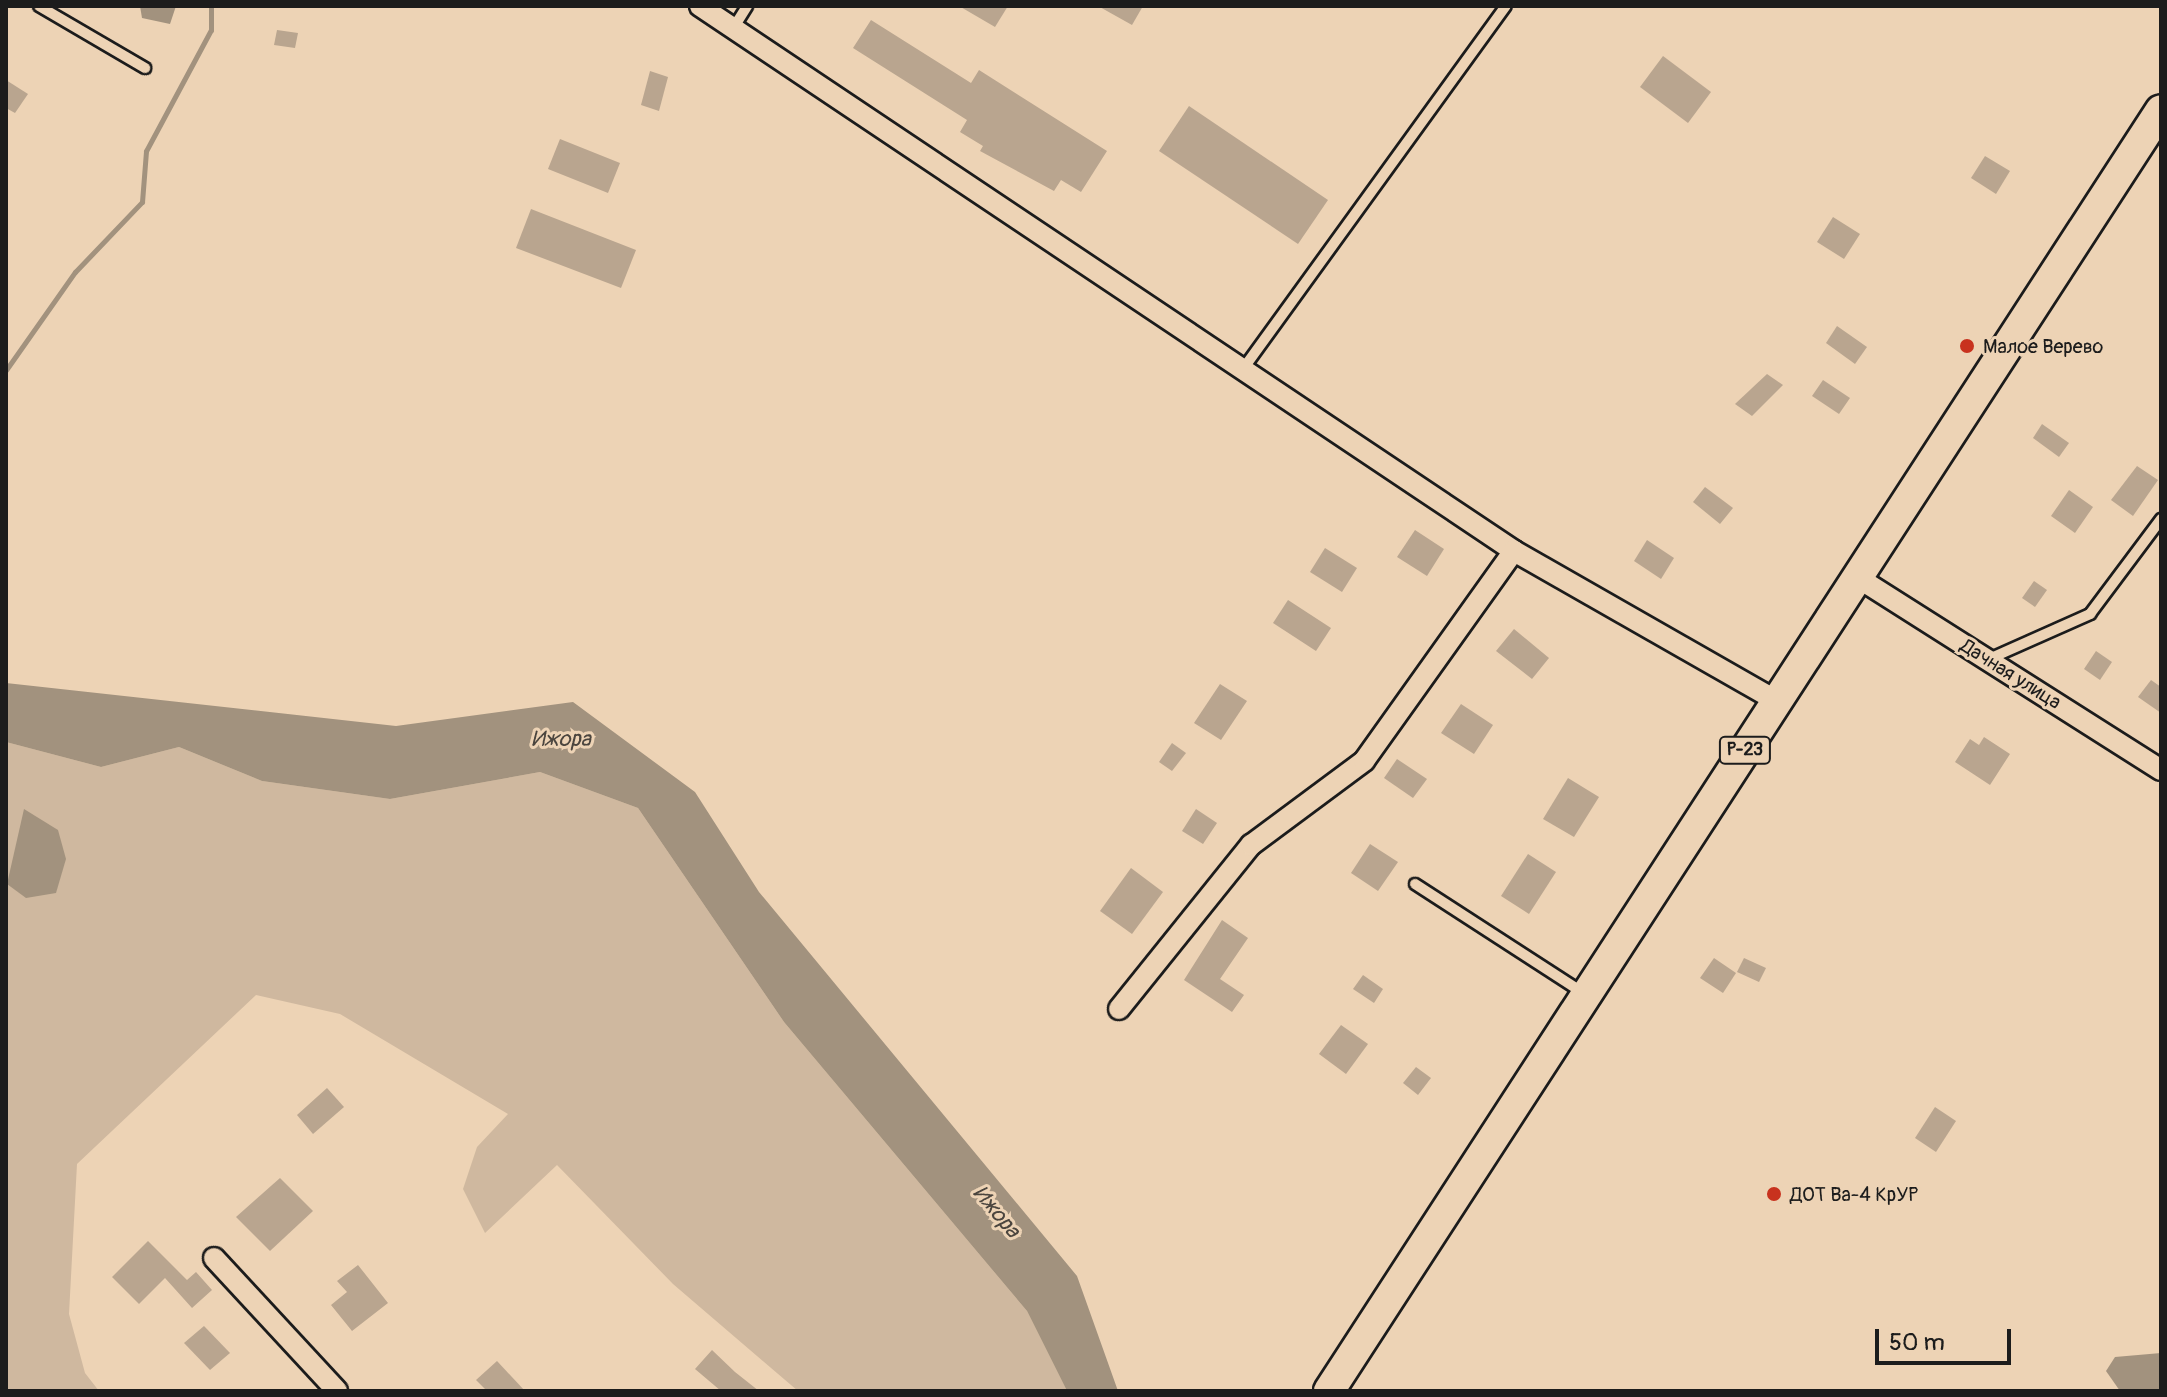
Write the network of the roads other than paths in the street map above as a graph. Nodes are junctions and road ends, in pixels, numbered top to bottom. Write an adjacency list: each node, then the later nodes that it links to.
1 (39, 6): 6 (lane)
2 (700, 6): 5 (street)
3 (747, 6): 5 (lane)
4 (1506, 6): 8 (lane)
5 (734, 27): 8 (street)
6 (145, 68)
7 (2161, 110): 11 (main road, Р-23)
8 (1243, 369): 10 (street)
9 (2161, 519): 12 (lane)
10 (1514, 551): 13 (street); 17 (street)
11 (1860, 579): 12 (street, Дачная улица); 13 (main road, Р-23)
12 (1988, 660): 14 (street, Дачная улица)
13 (1777, 701): 16 (main road, Р-23)
14 (2161, 770)
15 (1415, 884): 16 (lane)
16 (1586, 994): 20 (main road, Р-23)
17 (1119, 1009)
18 (214, 1258): 19 (street)
19 (337, 1391)
20 (1329, 1391)

